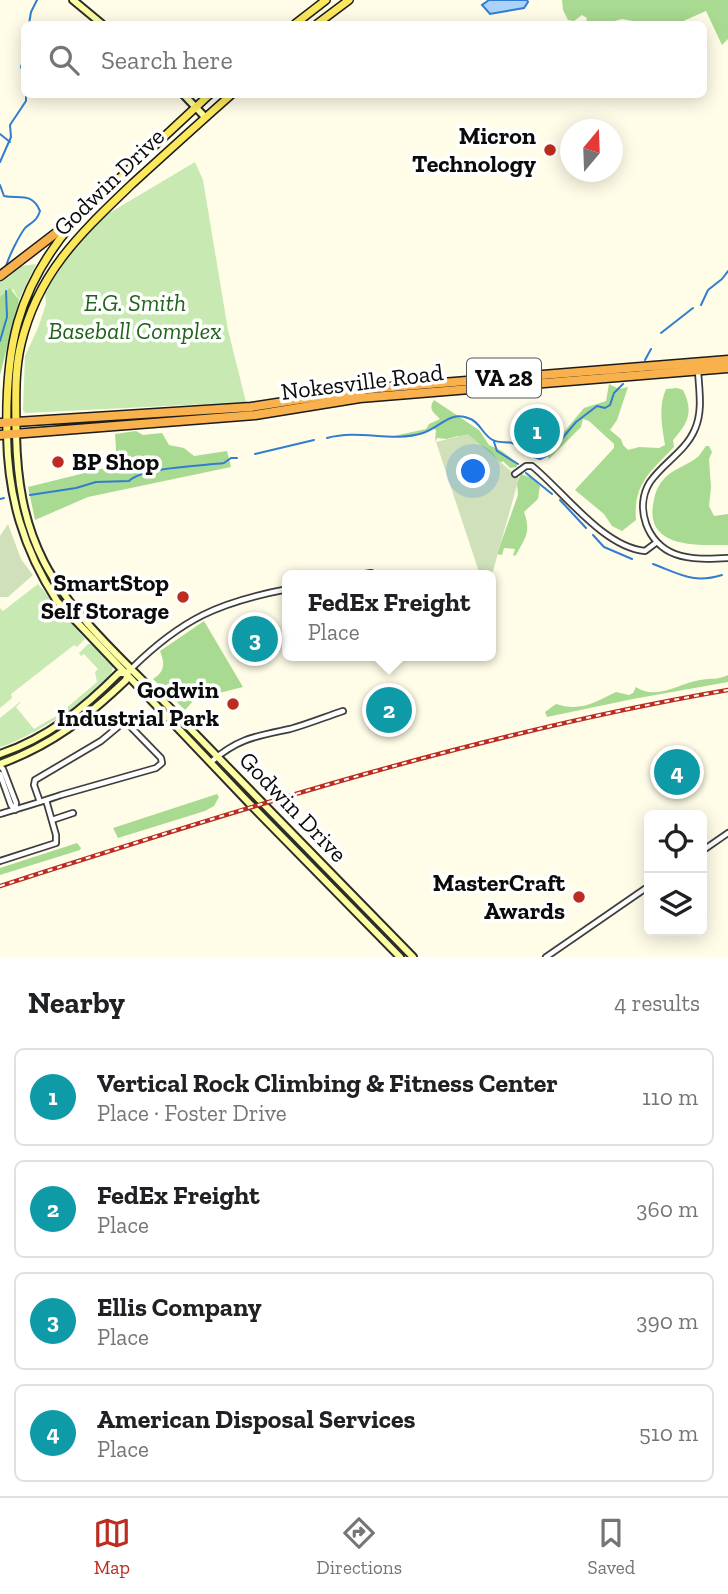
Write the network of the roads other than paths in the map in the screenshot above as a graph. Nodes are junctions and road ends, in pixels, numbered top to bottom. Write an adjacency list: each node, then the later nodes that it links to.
1 (73, 0): 4 (street)
2 (326, 0): 5 (main road)
3 (349, 0): 6 (main road)
4 (98, 21)
5 (299, 21)
6 (321, 21)
7 (187, 98): 10 (street)
8 (206, 98): 10 (main road, Godwin Drive)
9 (227, 98): 11 (main road, Godwin Drive)
10 (196, 107): 11 (street); 12 (main road, Godwin Drive)
11 (205, 117): 17 (main road, Godwin Drive)
12 (82, 213): 13 (highway); 17 (main road, Godwin Drive)
13 (0, 276)
14 (728, 360): 15 (highway, Nokesville Road / VA 28)
15 (697, 367): 16 (highway, Nokesville Road / VA 28); 17 (highway, Nokesville Road / VA 28); 18 (highway, Nokesville Road / VA 28); 20 (street)
16 (728, 368)
17 (7, 422): 18 (main road, Godwin Drive)
18 (7, 435): 22 (street, Godwin Drive); 23 (street, Godwin Drive)
19 (515, 474): 20 (street)
20 (657, 542): 21 (street)
21 (728, 558)
22 (45, 565): 23 (street); 25 (street, Godwin Drive)
23 (37, 569): 25 (street, Godwin Drive)
24 (282, 590): 25 (street)
25 (129, 671): 27 (street); 28 (street, Godwin Drive); 29 (street, Godwin Drive); 30 (street)
26 (343, 711): 28 (street)
27 (0, 754)
28 (217, 756): 29 (street); 42 (street, Godwin Drive)
29 (211, 762): 41 (street, Godwin Drive)
30 (0, 765): 33 (street)
31 (0, 774): 33 (street)
32 (43, 801): 32 (street); 33 (street); 36 (street)
33 (15, 810): 35 (street)
34 (74, 813): 36 (street)
35 (0, 814)
36 (52, 820): 39 (street)
37 (728, 833): 38 (street)
38 (707, 848)
39 (0, 861)
40 (644, 889): 43 (street)
41 (400, 957)
42 (413, 957)
43 (546, 957)

